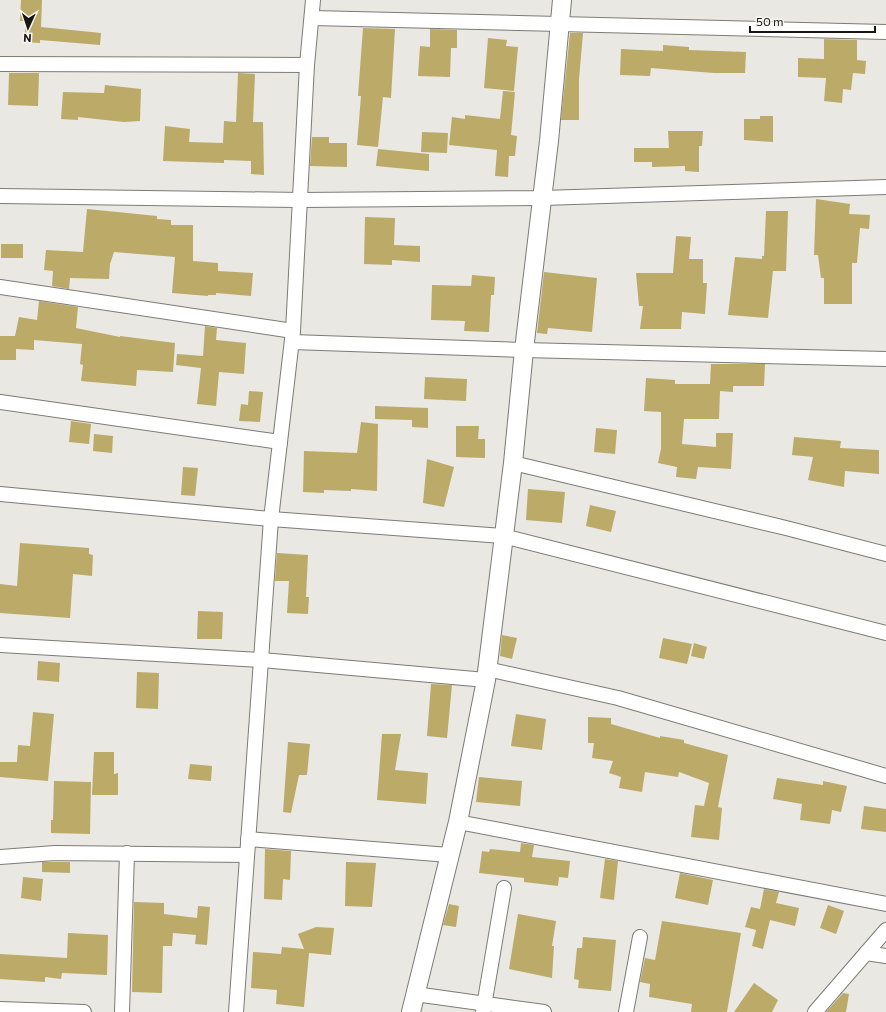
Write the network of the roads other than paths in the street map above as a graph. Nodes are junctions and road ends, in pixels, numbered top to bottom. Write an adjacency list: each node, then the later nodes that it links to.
1 (313, 0): 3 (street)
2 (562, 0): 4 (street)
3 (312, 18): 4 (street); 7 (street)
4 (560, 24): 5 (street); 10 (street)
5 (886, 32)
6 (0, 64): 7 (street)
7 (307, 65): 11 (street)
8 (886, 187): 10 (street)
9 (0, 196): 11 (street)
10 (542, 198): 11 (street); 14 (street)
11 (301, 200): 13 (street)
12 (0, 287): 13 (street)
13 (293, 336): 14 (street); 17 (street)
14 (524, 350): 15 (street); 18 (street)
15 (886, 359)
16 (0, 402): 17 (street)
17 (280, 442): 20 (street)
18 (513, 464): 21 (street); 22 (street)
19 (0, 494): 20 (street)
20 (271, 519): 21 (street); 25 (street)
21 (503, 536): 23 (street); 26 (street)
22 (886, 554)
23 (886, 633)
24 (0, 645): 25 (street)
25 (262, 660): 26 (street); 29 (street)
26 (487, 675): 27 (street); 28 (street)
27 (886, 776)
28 (458, 822): 32 (street); 35 (street)
29 (248, 839): 31 (street); 32 (street)
30 (127, 854): 31 (street); 33 (street); 44 (street)
31 (247, 855): 45 (street)
32 (449, 855): 40 (street)
33 (0, 857)
34 (504, 888): 41 (street)
35 (886, 904)
36 (886, 930): 38 (street)
37 (640, 937): 48 (street)
38 (866, 953): 39 (street); 49 (street)
39 (886, 956)
40 (415, 994): 41 (street); 46 (street)
41 (484, 1008): 47 (street)
42 (0, 1009): 43 (street)
43 (84, 1012)
44 (122, 1012)
45 (236, 1012)
46 (411, 1012)
47 (544, 1012)
48 (626, 1012)
49 (815, 1012)

